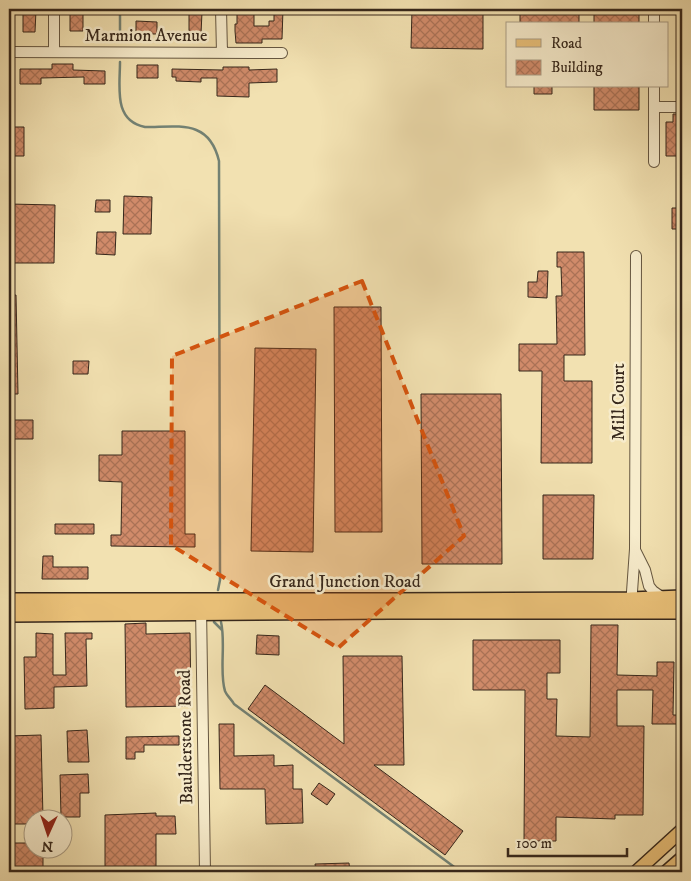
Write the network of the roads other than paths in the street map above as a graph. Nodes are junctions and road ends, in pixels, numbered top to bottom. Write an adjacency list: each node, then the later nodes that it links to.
1 (54, 9): 6 (street)
2 (221, 9): 7 (street)
3 (654, 9): 4 (street)
4 (654, 22)
5 (9, 52): 6 (street, Marmion Avenue)
6 (54, 52): 7 (street, Marmion Avenue)
7 (222, 53): 8 (street, Marmion Avenue)
8 (282, 53)
9 (654, 88): 10 (street)
10 (654, 107): 11 (street); 12 (street)
11 (682, 107)
12 (654, 162)
13 (636, 256): 14 (street, Mill Court)
14 (635, 549): 16 (street, Mill Court); 18 (street, Mill Court)
15 (682, 598): 16 (highway, Grand Junction Road)
16 (665, 599): 18 (highway, Grand Junction Road)
17 (9, 601): 19 (highway, Grand Junction Road)
18 (631, 606): 19 (highway, Grand Junction Road); 20 (highway, Grand Junction Road)
19 (200, 607): 21 (highway, Grand Junction Road); 24 (street, Baulderstone Road)
20 (682, 612)
21 (9, 614)
22 (682, 830): 25 (main road)
23 (682, 858): 26 (main road)
24 (205, 872)
25 (636, 872)
26 (666, 872)

